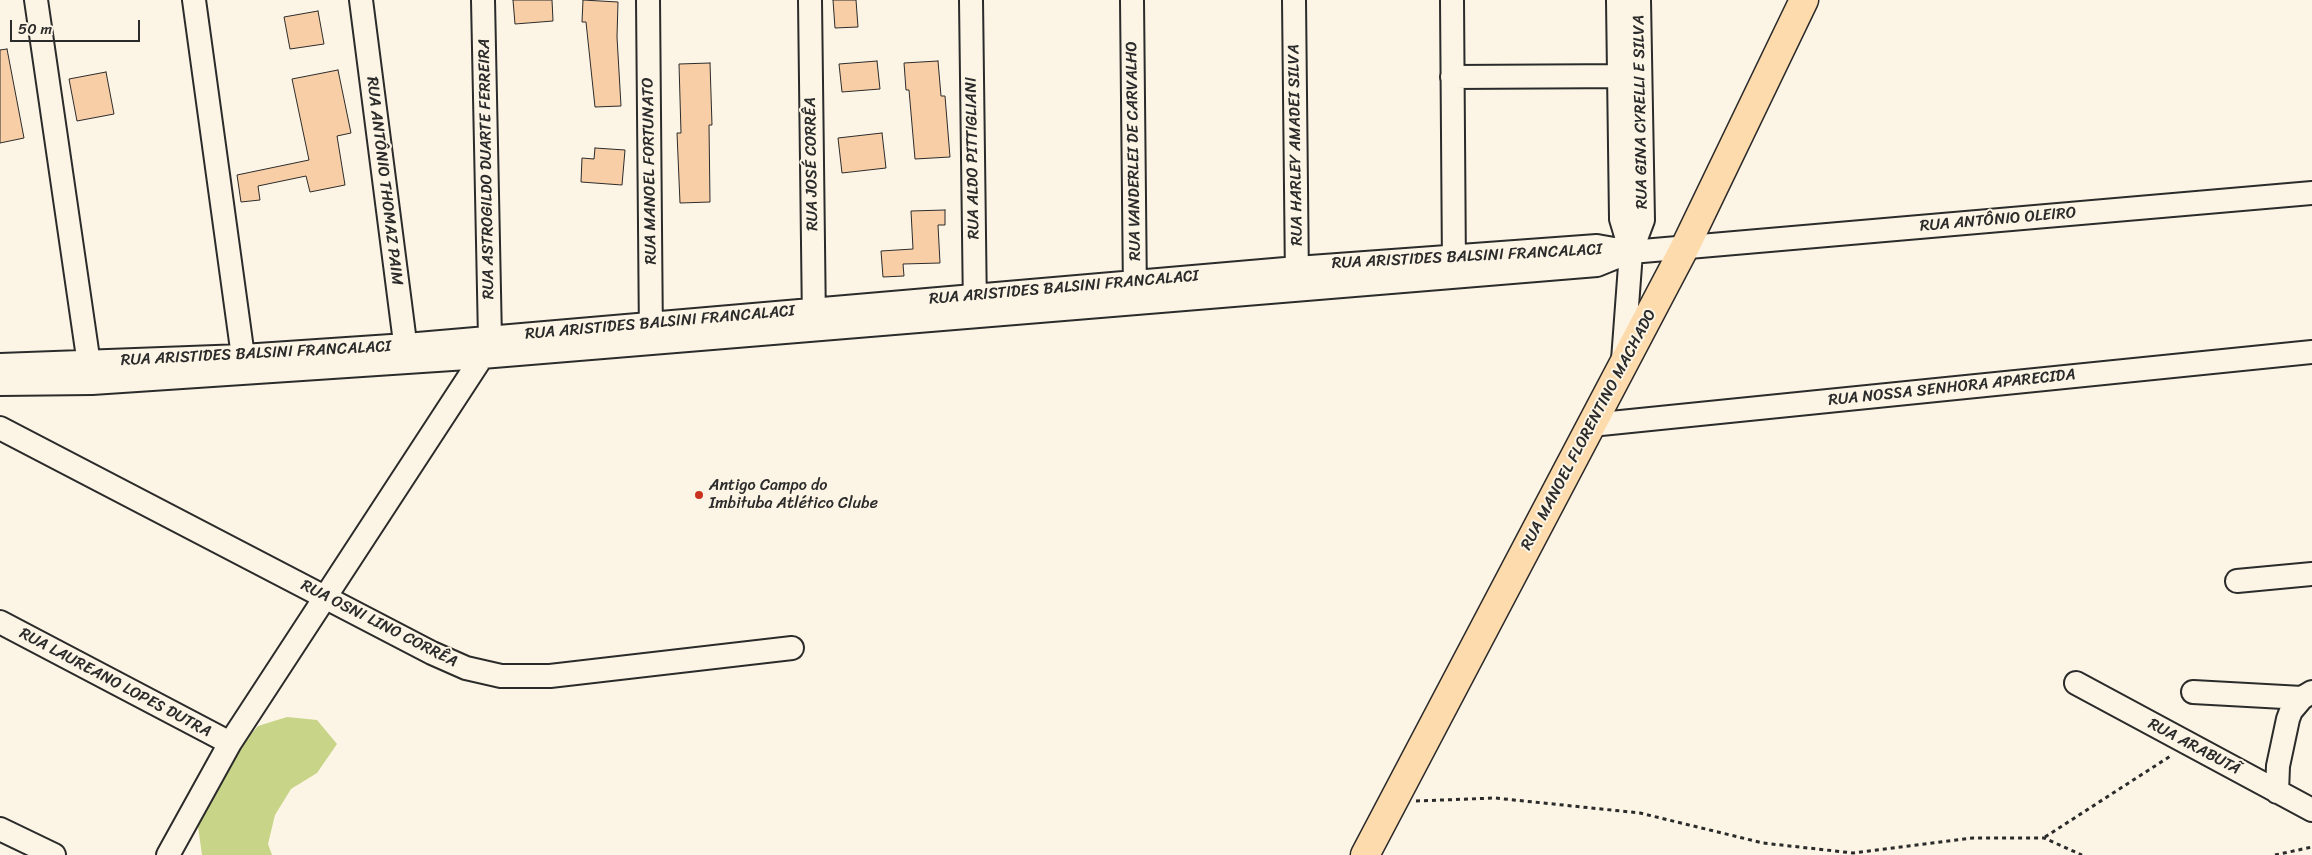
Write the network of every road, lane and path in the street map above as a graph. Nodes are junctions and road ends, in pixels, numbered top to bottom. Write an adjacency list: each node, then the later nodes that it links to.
1 (36, 0): 32 (street)
2 (194, 0): 31 (street)
3 (361, 0): 28 (street, RUA ANTÔNIO THOMAZ PAIM)
4 (483, 0): 26 (street, RUA ASTROGILDO DUARTE FERREIRA)
5 (648, 0): 25 (street, RUA MANOEL FORTUNATO)
6 (810, 0): 24 (street, RUA JOSÉ CORRÊA)
7 (971, 0): 23 (street, RUA ALDO PITTIGLIANI)
8 (1132, 0): 22 (street, RUA VANDERLEI DE CARVALHO)
9 (1294, 0): 20 (street, RUA HARLEY AMADEI SILVA)
10 (1452, 0): 14 (street)
11 (1618, 0): 15 (street, RUA GINA CYRELLI E SILVA)
12 (1639, 0): 15 (street, RUA GINA CYRELLI E SILVA)
13 (1804, 0): 17 (main road, RUA MANOEL FLORENTINO MACHADO)
14 (1452, 76): 15 (street); 19 (street)
15 (1630, 76): 18 (street, RUA GINA CYRELLI E SILVA)
16 (2312, 194): 17 (street, RUA ANTÔNIO OLEIRO)
17 (1685, 247): 18 (street, RUA ANTÔNIO OLEIRO); 29 (main road, RUA MANOEL FLORENTINO MACHADO)
18 (1630, 252): 19 (street, RUA ARISTIDES BALSINI FRANCALACI); 29 (street, RUA GINA CYRELLI E SILVA)
19 (1454, 265): 20 (street, RUA ARISTIDES BALSINI FRANCALACI); 21 (street, RUA ARISTIDES BALSINI FRANCALACI)
20 (1297, 268): 21 (street, RUA HARLEY AMADEI SILVA); 22 (street, RUA ARISTIDES BALSINI FRANCALACI)
21 (1297, 290): 22 (street, RUA ARISTIDES BALSINI FRANCALACI)
22 (1135, 292): 23 (street, RUA ARISTIDES BALSINI FRANCALACI)
23 (975, 306): 24 (street, RUA ARISTIDES BALSINI FRANCALACI)
24 (814, 319): 25 (street, RUA ARISTIDES BALSINI FRANCALACI)
25 (651, 333): 26 (street, RUA ARISTIDES BALSINI FRANCALACI)
26 (486, 348): 28 (street, RUA ARISTIDES BALSINI FRANCALACI); 38 (street)
27 (2312, 352): 34 (street, RUA NOSSA SENHORA APARECIDA)
28 (407, 354): 31 (street, RUA ARISTIDES BALSINI FRANCALACI)
29 (1623, 364): 34 (main road, RUA MANOEL FLORENTINO MACHADO)
30 (0, 365): 32 (street, RUA ARISTIDES BALSINI FRANCALACI)
31 (244, 365): 32 (street, RUA ARISTIDES BALSINI FRANCALACI)
32 (91, 373): 33 (street, RUA ARISTIDES BALSINI FRANCALACI)
33 (0, 384)
34 (1591, 426): 47 (main road, RUA MANOEL FLORENTINO MACHADO)
35 (0, 428): 38 (street, RUA OSNI LINO CORRÊA)
36 (2312, 574): 37 (street)
37 (2237, 581)
38 (325, 598): 40 (street, RUA OSNI LINO CORRÊA); 44 (street)
39 (0, 622): 44 (street, RUA LAUREANO LOPES DUTRA)
40 (792, 648)
41 (2076, 683): 45 (street, RUA ARABUTÃ)
42 (2193, 692): 43 (street)
43 (2307, 695): 46 (street)
44 (230, 743): 53 (street)
45 (2190, 744): 46 (street, RUA ARABUTÃ); 50 (path)
46 (2277, 792): 48 (street, RUA ARABUTÃ)
47 (1393, 803): 50 (path); 54 (main road, RUA MANOEL FLORENTINO MACHADO)
48 (2312, 810)
49 (0, 829): 52 (street)
50 (2044, 838): 55 (path)
51 (2312, 847): 56 (path)
52 (54, 855)
53 (168, 855)
54 (1366, 855)
55 (2082, 855)
56 (2274, 855)

